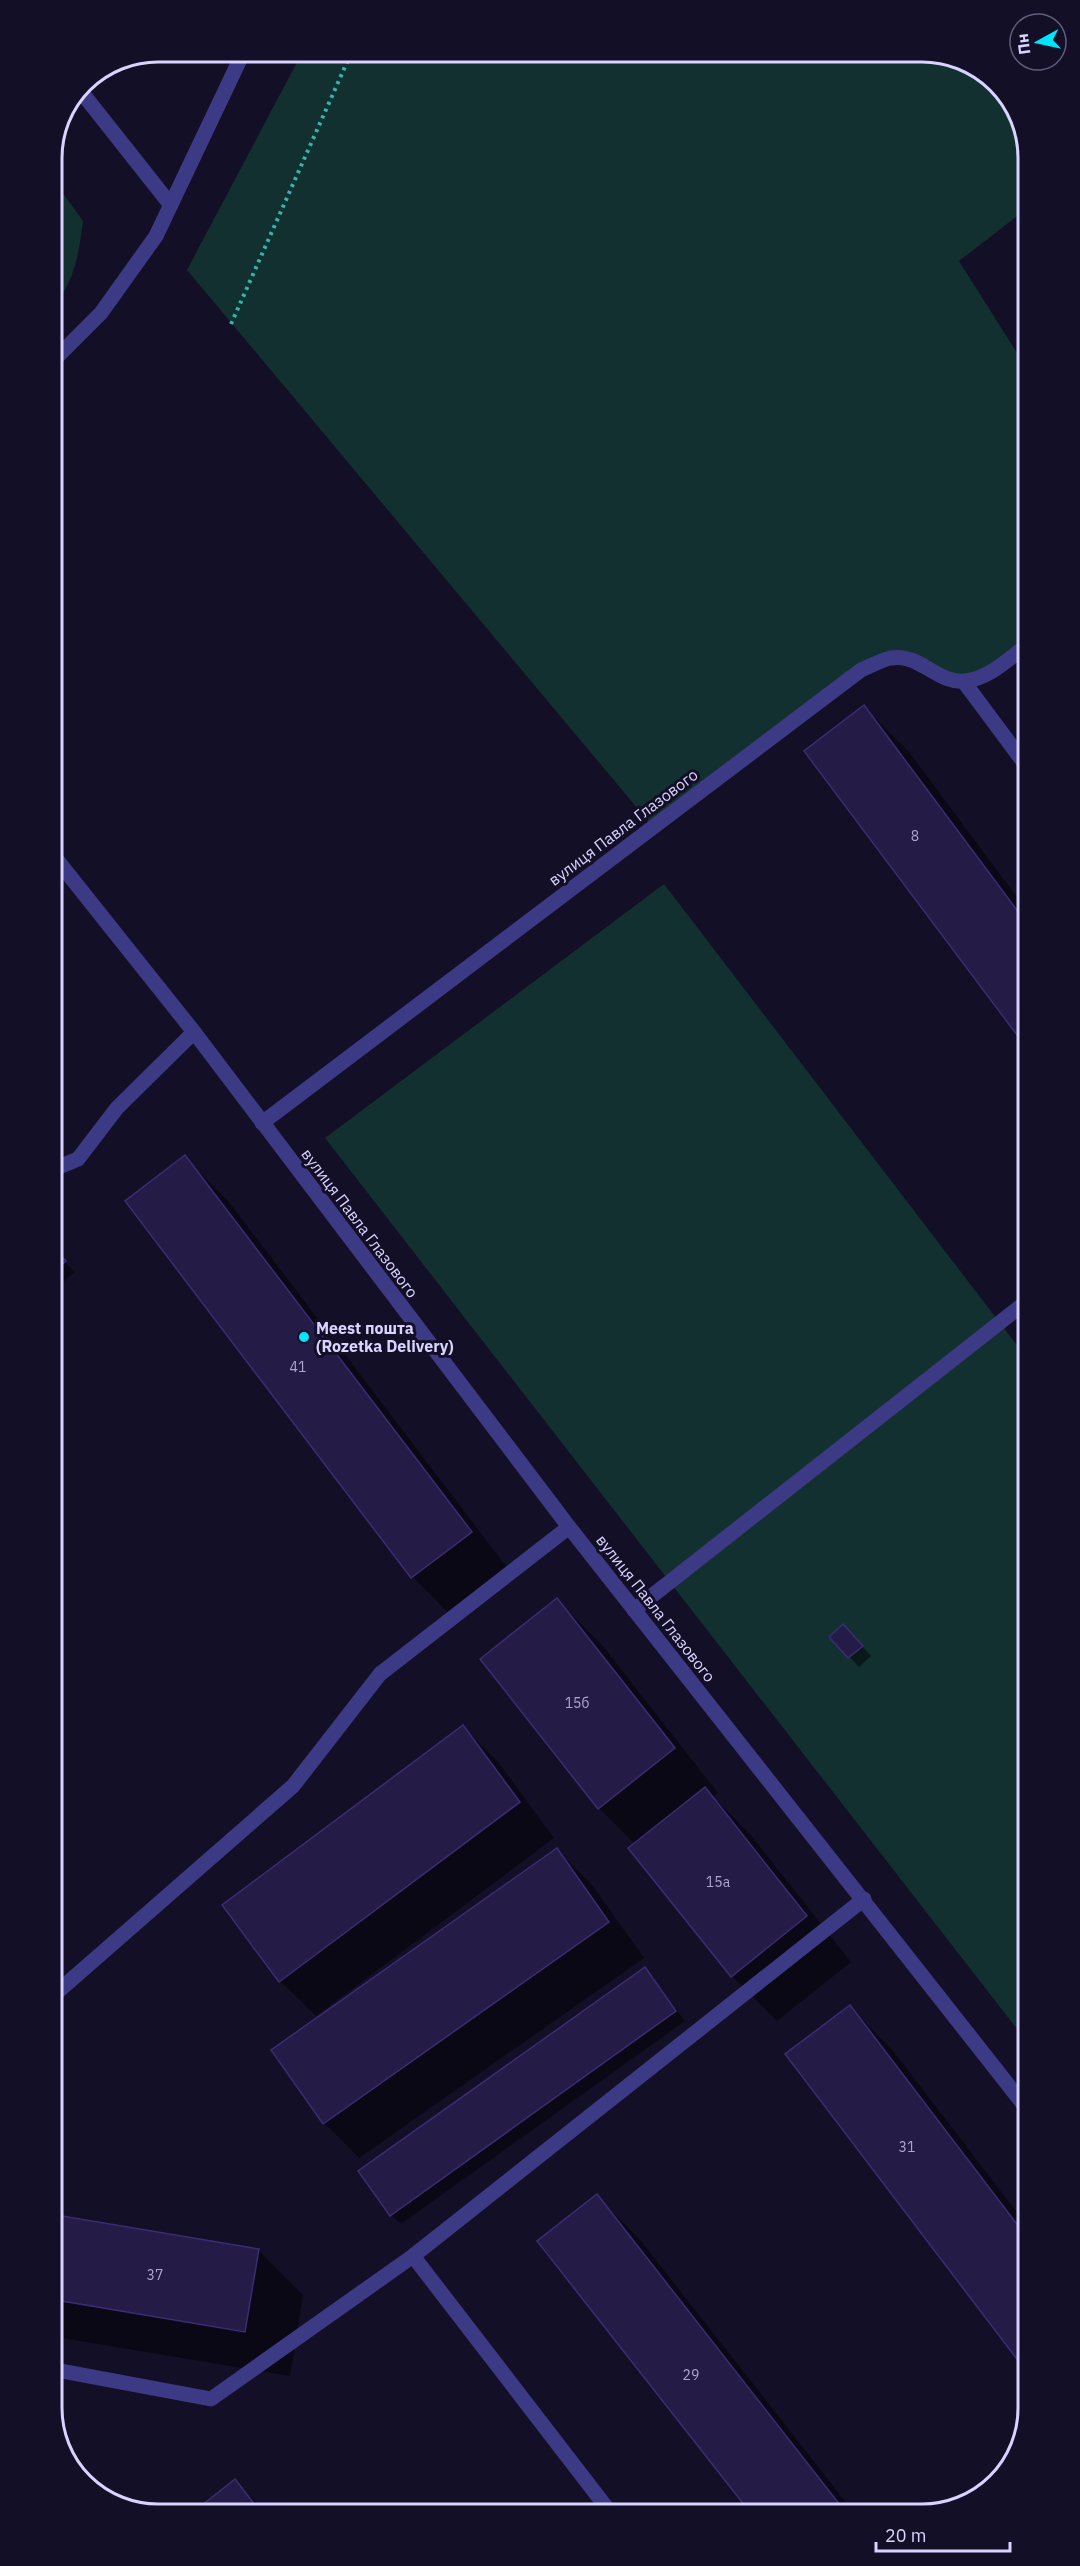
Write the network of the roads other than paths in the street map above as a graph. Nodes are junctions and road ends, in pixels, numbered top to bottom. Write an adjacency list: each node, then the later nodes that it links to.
1 (239, 62): 3 (street)
2 (84, 96): 3 (street)
3 (170, 204): 4 (street)
4 (62, 352)
5 (1018, 652): 6 (street)
6 (964, 682): 7 (street); 10 (street, вулиця Павла Глазового)
7 (1018, 755)
8 (62, 866): 9 (street, вулиця Павла Глазового)
9 (194, 1032): 10 (street, вулиця Павла Глазового); 11 (street)
10 (262, 1123): 13 (street, вулиця Павла Глазового)
11 (62, 1166)
12 (1018, 1308): 14 (street)
13 (569, 1527): 14 (street, вулиця Павла Глазового); 16 (street)
14 (634, 1610): 15 (street, вулиця Павла Глазового)
15 (864, 1899): 17 (street, вулиця Павла Глазового); 18 (street)
16 (62, 1989)
17 (1018, 2097)
18 (413, 2256): 19 (street); 20 (street)
19 (62, 2371)
20 (604, 2504)

